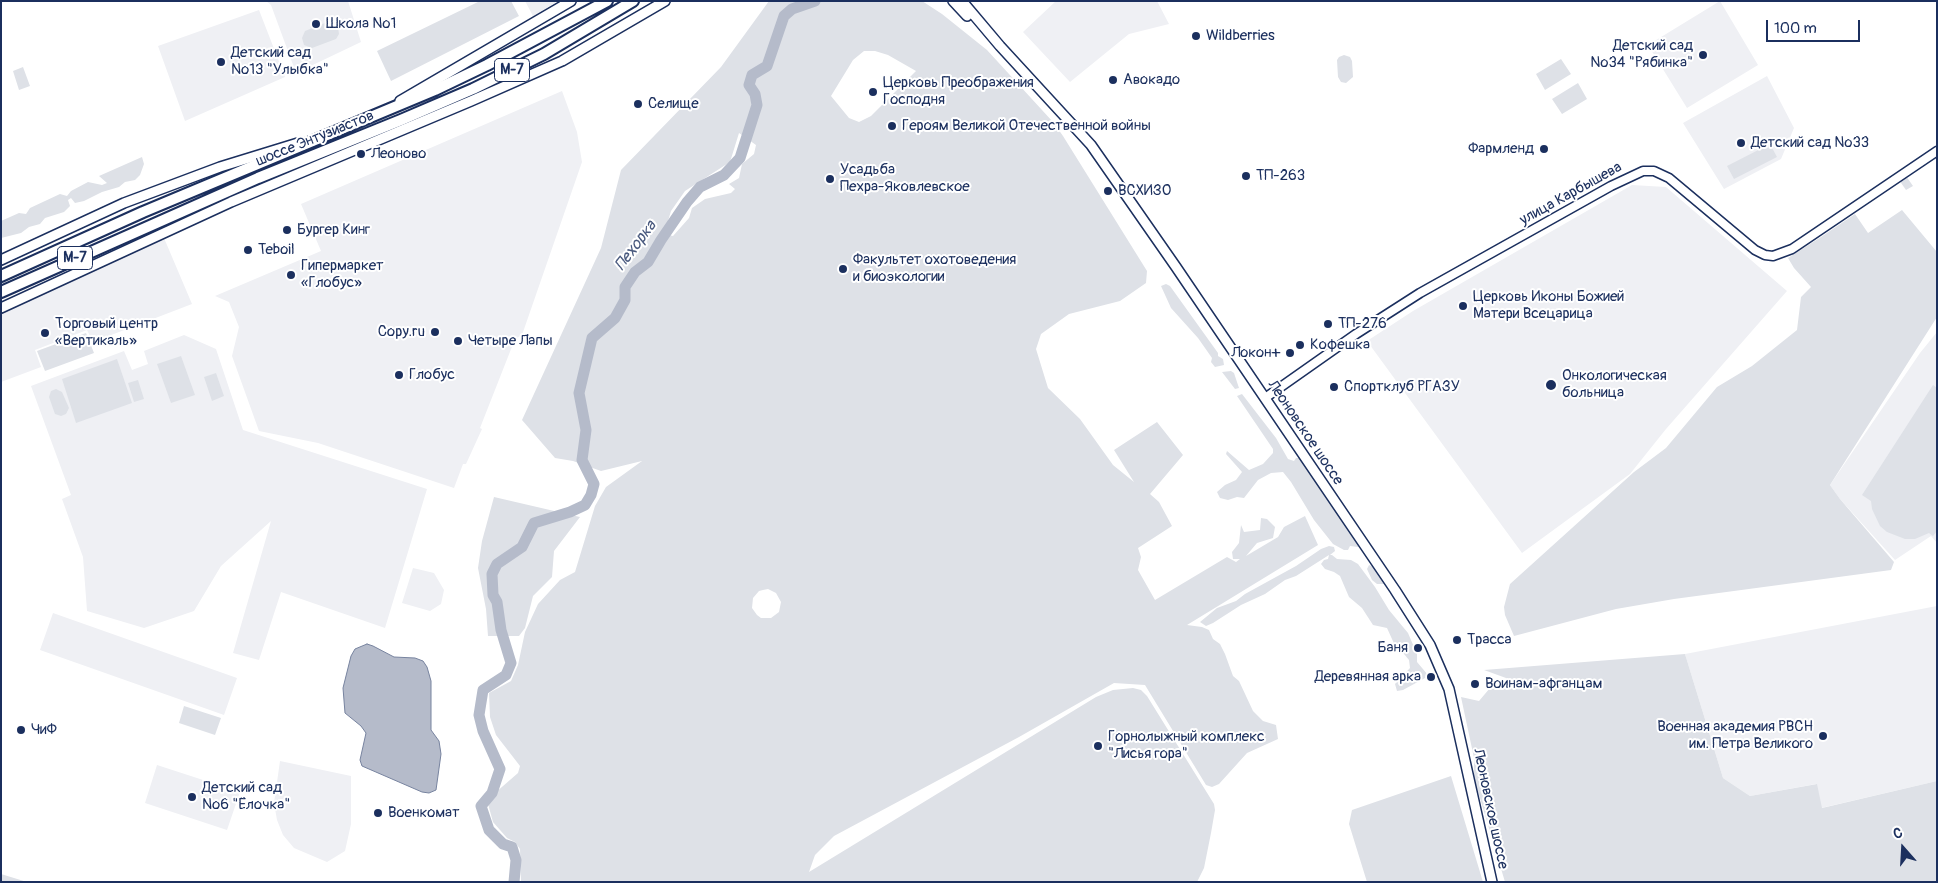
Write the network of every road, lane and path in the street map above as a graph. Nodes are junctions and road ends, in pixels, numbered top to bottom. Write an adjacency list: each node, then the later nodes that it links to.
1 (570, 1): 8 (main road)
2 (606, 1): 8 (highway, шоссе Энтузиастов / М-7)
3 (633, 1): 12 (highway, шоссе Энтузиастов / М-7)
4 (665, 1): 10 (main road)
5 (953, 1): 7 (main road, Леоновское шоссе)
6 (962, 1): 7 (main road, Леоновское шоссе)
7 (1000, 46): 17 (main road, Леоновское шоссе)
8 (375, 115): 9 (highway, шоссе Энтузиастов / М-7)
9 (332, 133): 13 (main road); 14 (highway, шоссе Энтузиастов / М-7)
10 (380, 140): 12 (main road); 16 (main road)
11 (1937, 151): 17 (street, улица Карбышева)
12 (296, 163): 15 (highway, шоссе Энтузиастов / М-7)
13 (1, 260)
14 (1, 276)
15 (1, 292)
16 (1, 308)
17 (1265, 398): 18 (main road, Леоновское шоссе)
18 (1492, 882)

